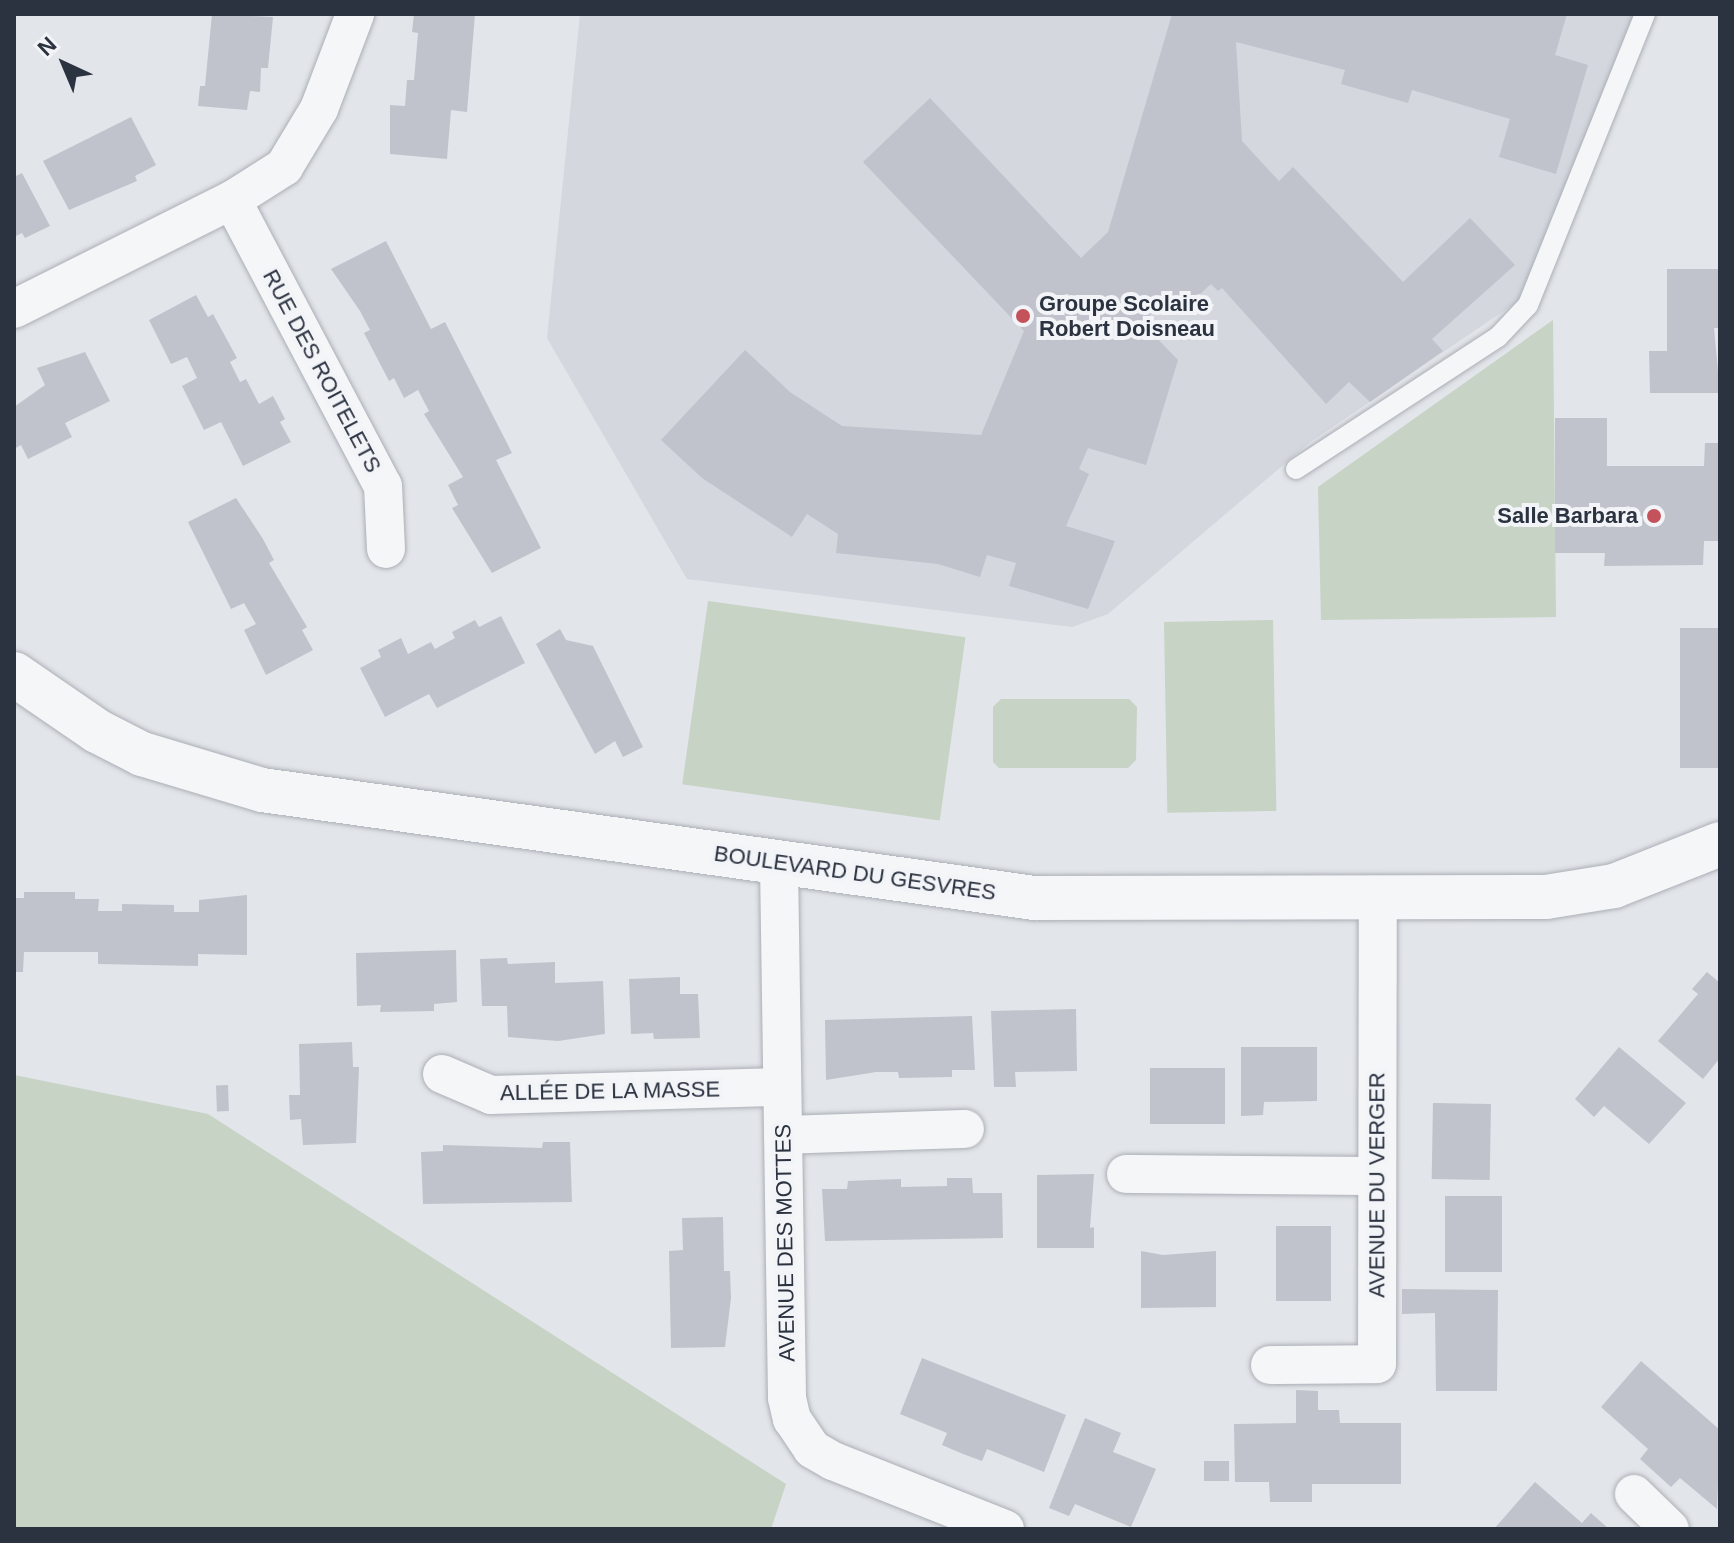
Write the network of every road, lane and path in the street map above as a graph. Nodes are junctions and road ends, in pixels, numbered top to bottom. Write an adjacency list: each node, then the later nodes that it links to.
1 (355, 14): 3 (street)
2 (1645, 14): 5 (lane)
3 (232, 200): 4 (street); 6 (street, RUE DES ROITELETS)
4 (14, 309)
5 (1296, 469)
6 (386, 549)
7 (14, 674): 9 (street, BOULEVARD DU GESVRES)
8 (1720, 844): 10 (street, BOULEVARD DU GESVRES)
9 (779, 864): 10 (street, BOULEVARD DU GESVRES); 12 (street, AVENUE DES MOTTES)
10 (1378, 899): 16 (street, AVENUE DU VERGER)
11 (442, 1074): 12 (street, ALLÉE DE LA MASSE)
12 (782, 1087): 14 (street, AVENUE DES MOTTES)
13 (965, 1129): 14 (street)
14 (783, 1135): 19 (street, AVENUE DES MOTTES)
15 (1126, 1174): 16 (street)
16 (1377, 1176): 17 (street, AVENUE DU VERGER)
17 (1270, 1365)
18 (1634, 1494): 21 (street)
19 (964, 1521): 20 (street, AVENUE DES MOTTES)
20 (1005, 1529)
21 (1670, 1529)

